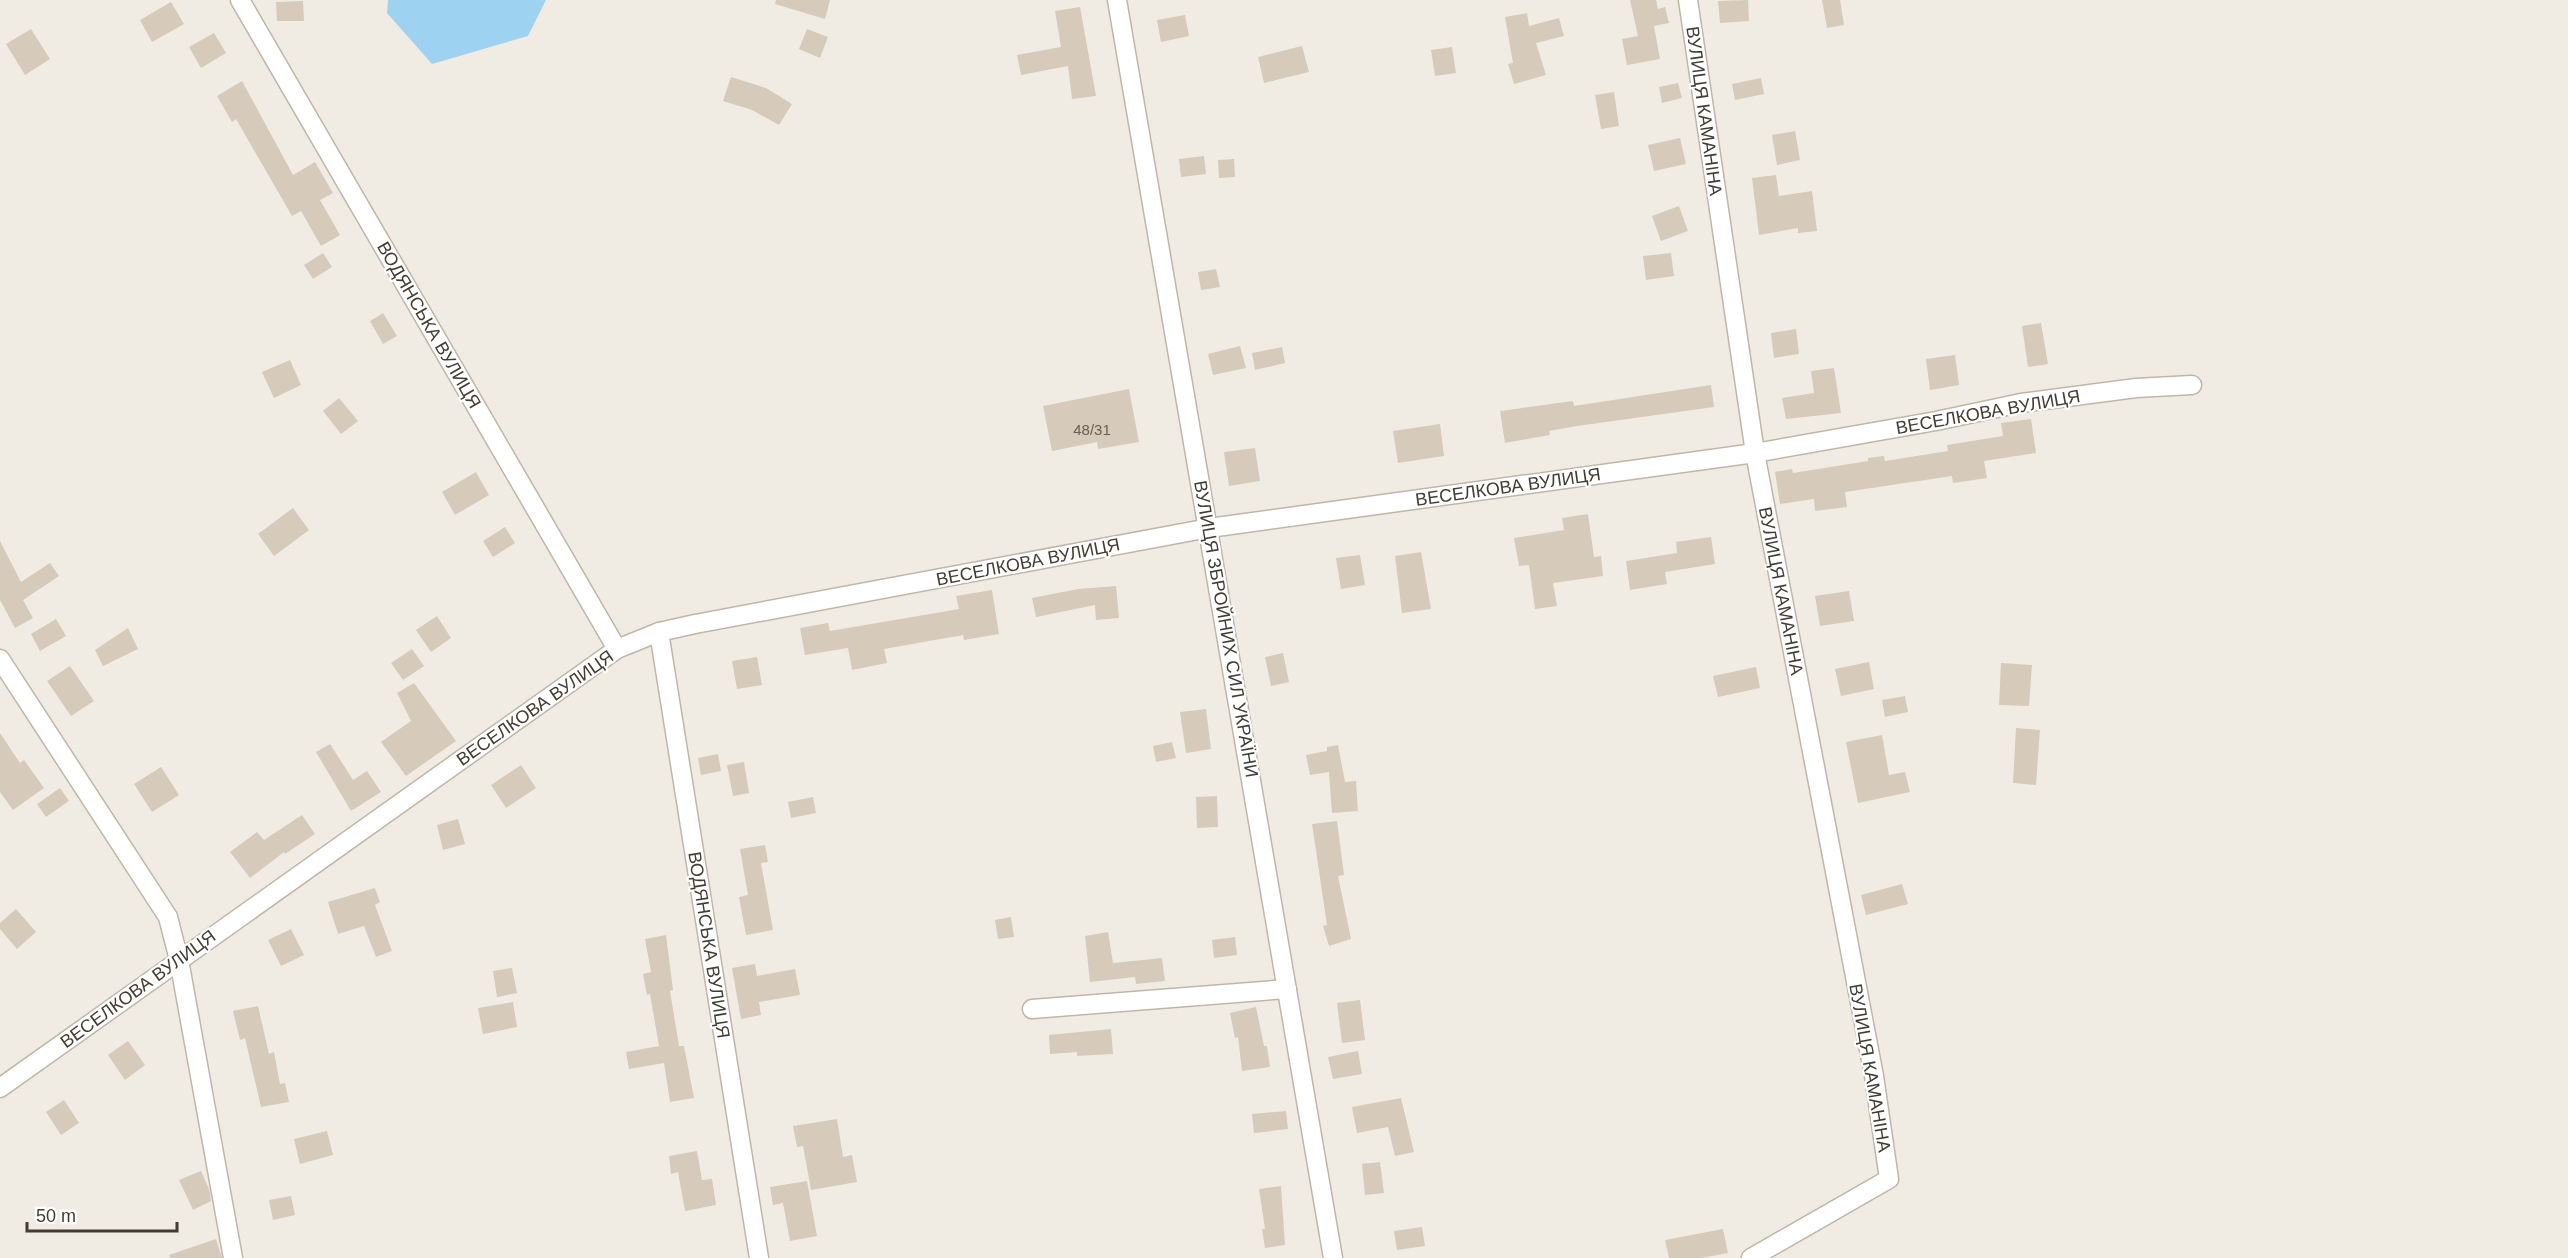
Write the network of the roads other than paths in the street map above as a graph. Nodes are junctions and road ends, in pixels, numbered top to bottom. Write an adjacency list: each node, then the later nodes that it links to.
1 (240, 0): 8 (street, ВОДЯНСЬКА ВУЛИЦЯ)
2 (1117, 0): 6 (street, ВУЛИЦЯ ЗБРОЙНИХ СИЛ УКРАЇНИ)
3 (1688, 0): 5 (street, ВУЛИЦЯ КАМАНІНА)
4 (2192, 385): 5 (street, ВЕСЕЛКОВА ВУЛИЦЯ)
5 (1755, 453): 6 (street, ВЕСЕЛКОВА ВУЛИЦЯ); 17 (street, ВУЛИЦЯ КАМАНІНА)
6 (1209, 528): 7 (street, ВЕСЕЛКОВА ВУЛИЦЯ); 11 (street, ВУЛИЦЯ ЗБРОЙНИХ СИЛ УКРАЇНИ)
7 (659, 632): 8 (street, ВЕСЕЛКОВА ВУЛИЦЯ); 15 (street, ВОДЯНСЬКА ВУЛИЦЯ)
8 (617, 649): 10 (street, ВЕСЕЛКОВА ВУЛИЦЯ)
9 (0, 659): 10 (street)
10 (179, 960): 13 (street, ВЕСЕЛКОВА ВУЛИЦЯ); 14 (street)
11 (1287, 989): 12 (street); 16 (street, ВУЛИЦЯ ЗБРОЙНИХ СИЛ УКРАЇНИ)
12 (1032, 1010)
13 (0, 1088)
14 (232, 1258)
15 (759, 1258)
16 (1333, 1258)
17 (1751, 1258)

